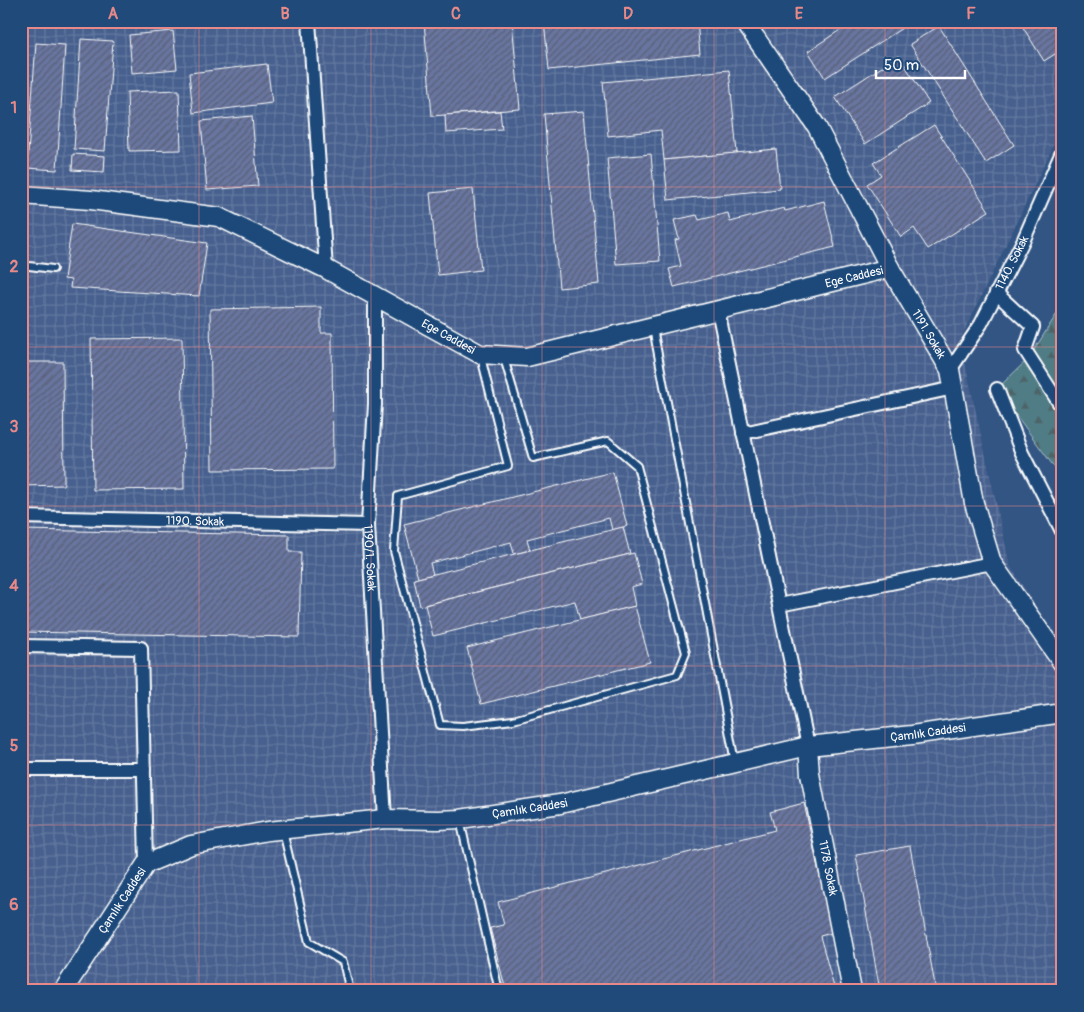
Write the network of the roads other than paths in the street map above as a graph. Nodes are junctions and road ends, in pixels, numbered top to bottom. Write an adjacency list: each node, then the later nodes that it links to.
1 (309, 21): 8 (street)
2 (744, 21): 6 (street, 1191. Sokak)
3 (1063, 150): 9 (street, 1140. Sokak)
4 (21, 196): 8 (street, Ege Caddesi)
5 (21, 265): 7 (lane)
6 (890, 268): 11 (street, Ege Caddesi); 15 (street, 1191. Sokak)
7 (53, 269)
8 (326, 270): 10 (street, Ege Caddesi)
9 (996, 293): 15 (street, 1140. Sokak); 18 (street)
10 (375, 297): 13 (street, Ege Caddesi); 21 (street, 1190/1. Sokak)
11 (718, 310): 12 (street, Ege Caddesi); 19 (street)
12 (652, 326): 14 (street, Ege Caddesi); 29 (lane)
13 (480, 354): 14 (street, Ege Caddesi); 14 (lane)
14 (503, 355)
15 (950, 370): 16 (street, 1191. Sokak)
16 (954, 388): 19 (street); 23 (street, 1191. Sokak)
17 (997, 390): 22 (street)
18 (1063, 408)
19 (743, 433): 24 (street)
20 (21, 517): 21 (street, 1190. Sokak)
21 (368, 525): 33 (street, 1190/1. Sokak)
22 (1063, 533)
23 (992, 563): 24 (street); 26 (street, 1191. Sokak)
24 (779, 606): 28 (street)
25 (21, 646): 31 (street)
26 (1063, 664)
27 (1063, 713): 28 (street, Çamlık Caddesi)
28 (808, 746): 29 (street, Çamlık Caddesi); 39 (street, 1178. Sokak)
29 (736, 763): 32 (street, Çamlık Caddesi)
30 (21, 768): 31 (street)
31 (144, 768): 35 (street)
32 (460, 819): 33 (street, Çamlık Caddesi); 38 (lane)
33 (385, 820): 34 (street, Çamlık Caddesi)
34 (282, 830): 35 (street, Çamlık Caddesi); 37 (lane)
35 (146, 864): 36 (street, Çamlık Caddesi)
36 (62, 991)
37 (350, 991)
38 (499, 991)
39 (852, 991)

